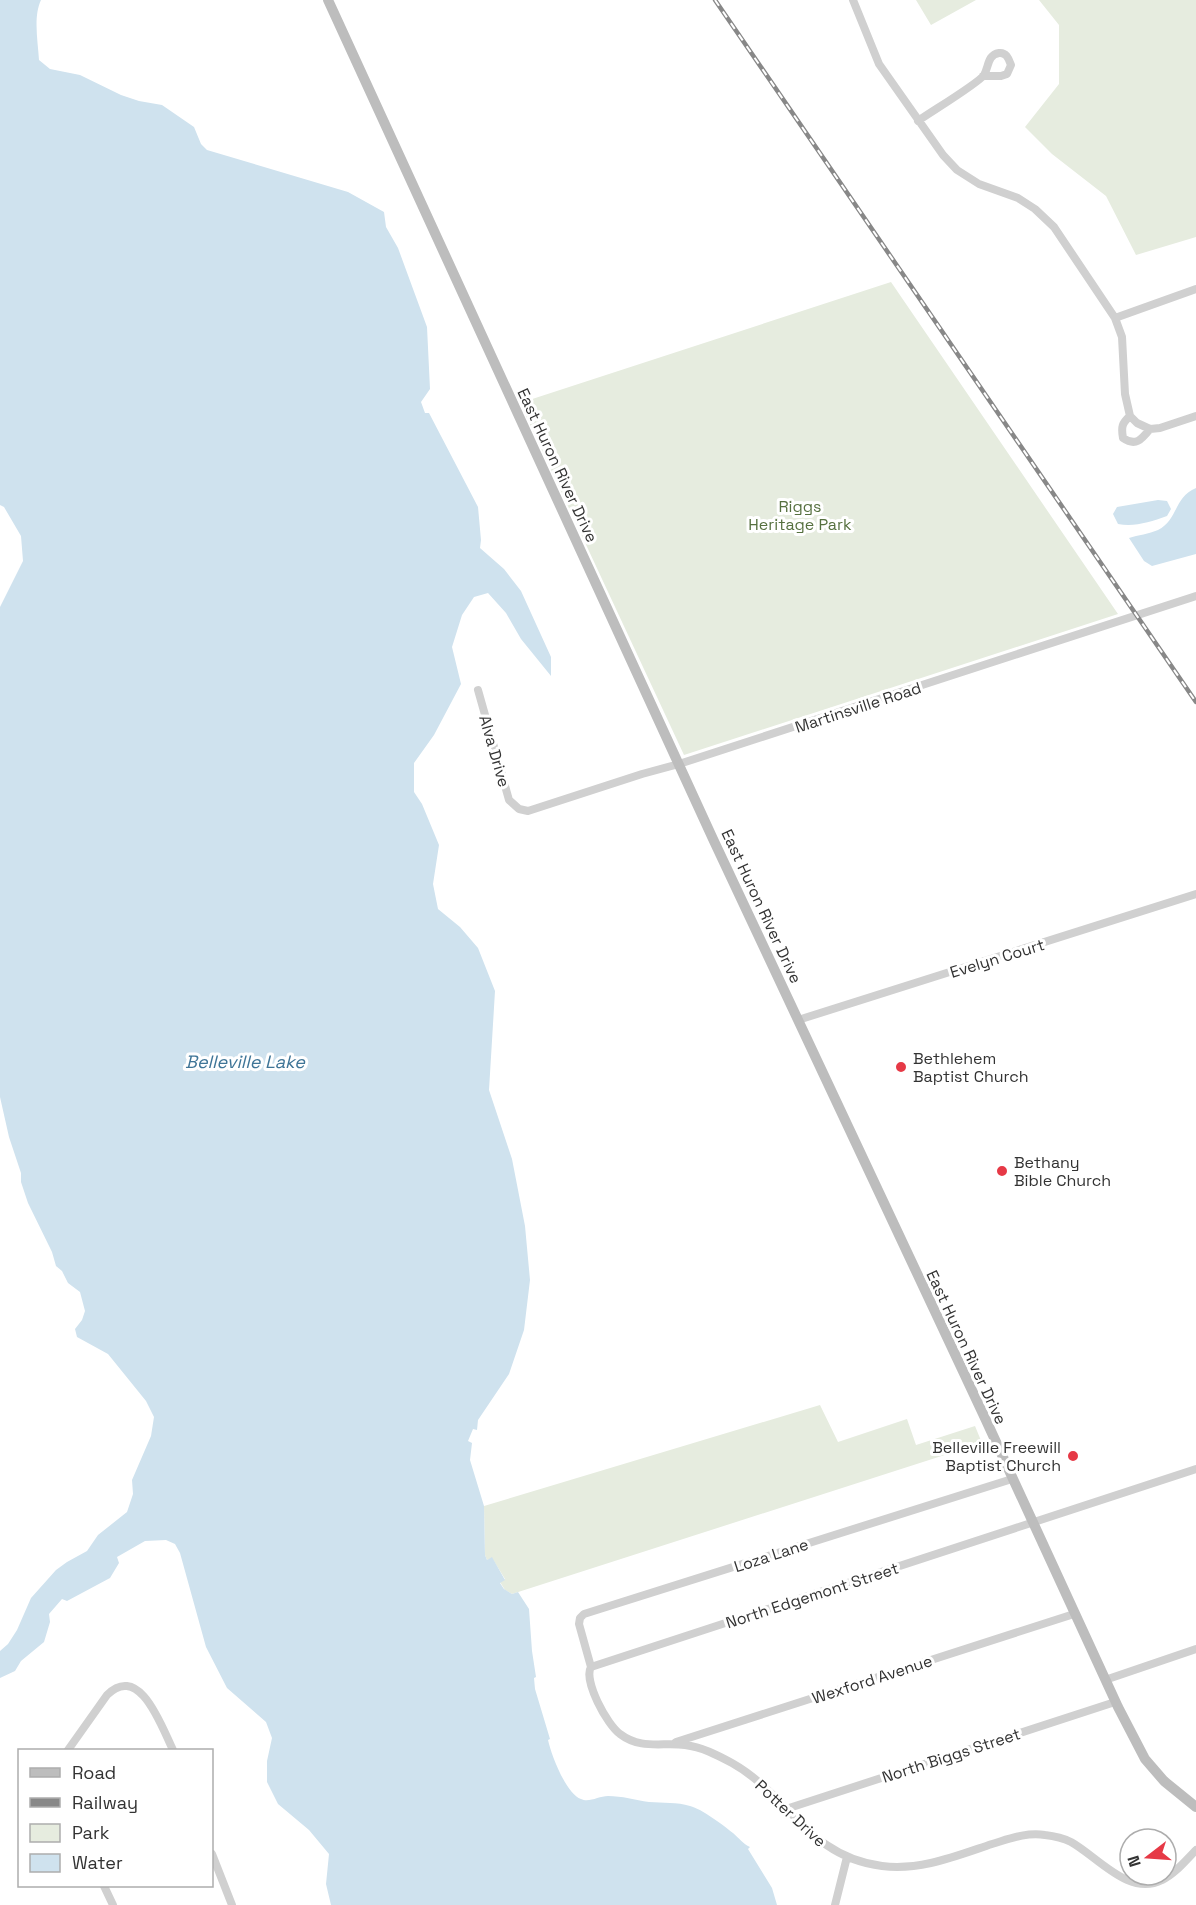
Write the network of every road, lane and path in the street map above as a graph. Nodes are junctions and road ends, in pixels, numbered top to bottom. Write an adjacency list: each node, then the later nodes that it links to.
1 (328, 0): 12 (main road, East Huron River Drive)
2 (854, 0): 4 (street)
3 (983, 76): 4 (street)
4 (918, 121): 6 (street)
5 (1196, 289): 6 (street)
6 (1115, 318): 7 (street)
7 (1130, 416): 9 (street); 9 (street)
8 (1196, 416): 9 (street)
9 (1150, 429)
10 (1196, 596): 12 (street, Martinsville Road)
11 (478, 690): 13 (street, Alva Drive)
12 (679, 764): 13 (street, Martinsville Road); 15 (main road, East Huron River Drive)
13 (519, 809)
14 (1196, 894): 15 (street, Evelyn Court)
15 (798, 1020): 17 (main road, East Huron River Drive)
16 (1196, 1469): 18 (street, North Edgemont Street)
17 (1012, 1479): 18 (main road, East Huron River Drive); 21 (street, Loza Lane)
18 (1032, 1523): 19 (main road, East Huron River Drive); 21 (street, North Edgemont Street)
19 (1074, 1614): 22 (main road, East Huron River Drive); 24 (street, Wexford Avenue)
20 (1196, 1649): 22 (street)
21 (591, 1667): 24 (street, Potter Drive)
22 (1105, 1680): 23 (main road, East Huron River Drive)
23 (1115, 1702): 27 (main road, East Huron River Drive); 28 (street, North Biggs Street)
24 (669, 1744): 28 (street, Potter Drive)
25 (69, 1749): 26 (street)
26 (172, 1749)
27 (1196, 1807)
28 (786, 1809): 31 (street, Potter Drive)
29 (1196, 1850): 31 (street, Potter Drive)
30 (213, 1857): 34 (street)
31 (847, 1857): 35 (street)
32 (104, 1887): 33 (street)
33 (113, 1905)
34 (232, 1905)
35 (835, 1905)

